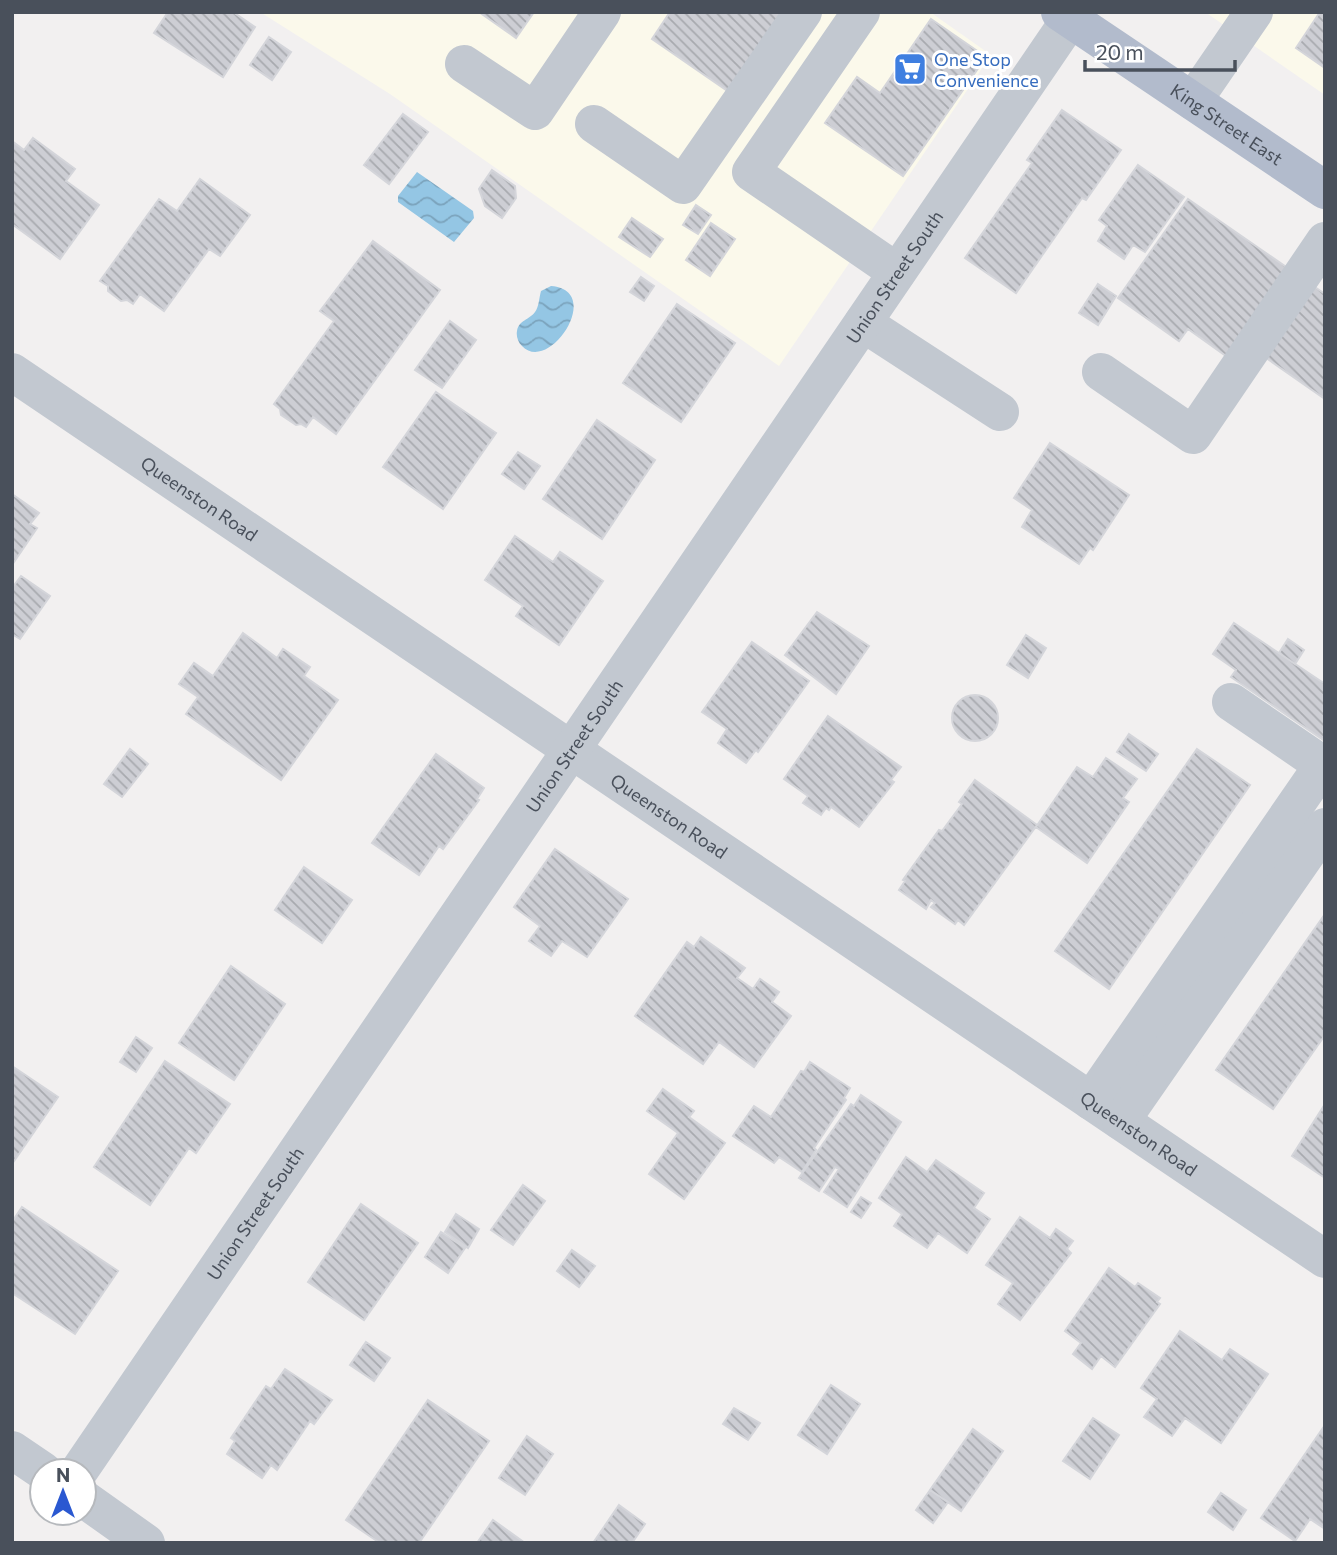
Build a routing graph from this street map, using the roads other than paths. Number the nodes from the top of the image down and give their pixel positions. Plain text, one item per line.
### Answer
1 (603, 12) edge
2 (803, 12) edge
3 (861, 12) edge
4 (1254, 12) edge
5 (1069, 15) edge
6 (464, 64) dead end
7 (1193, 101) junction
8 (594, 124) dead end
9 (1325, 190) edge
10 (1325, 241) edge
11 (897, 272) junction
12 (863, 323) junction
13 (12, 372) edge
14 (1101, 372) dead end
15 (1000, 412) dead end
16 (1231, 702) dead end
17 (571, 750) junction
18 (1325, 827) edge
19 (1091, 1101) junction
20 (1122, 1122) junction
21 (1325, 1259) edge
22 (12, 1450) edge
23 (89, 1457) edge
24 (28, 1461) edge
25 (98, 1509) edge
26 (146, 1543) edge

1 - 6 street
2 - 8 street
3 - 11 street
4 - 7 street
5 - 7 main road, King Street East
5 - 11 street, Union Street South
7 - 9 main road, King Street East
10 - 14 street
11 - 12 street, Union Street South
12 - 15 street
12 - 17 street, Union Street South
13 - 17 street, Queenston Road
16 - 19 street
17 - 19 street, Queenston Road
17 - 23 street, Union Street South
18 - 20 street
19 - 20 street, Queenston Road
20 - 21 street, Queenston Road
22 - 24 street
25 - 26 street

